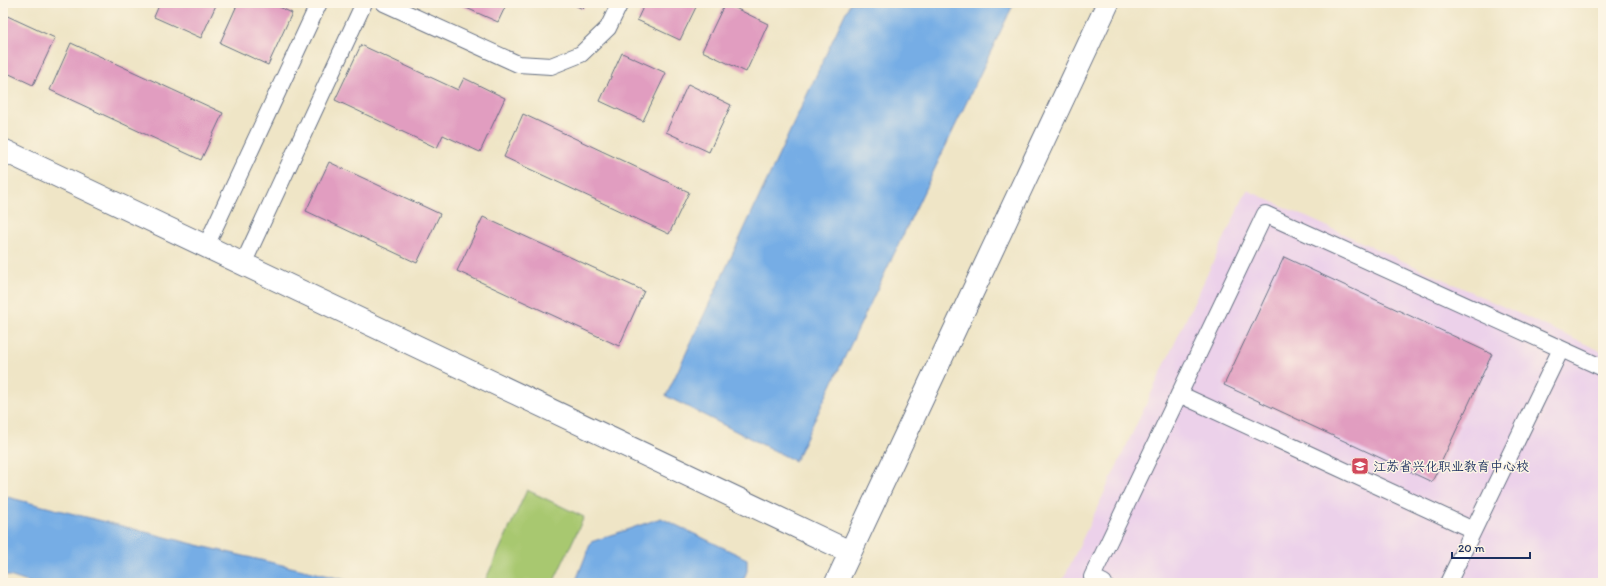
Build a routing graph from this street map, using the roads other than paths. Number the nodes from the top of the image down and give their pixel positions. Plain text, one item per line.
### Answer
1 (319, 3) edge
2 (364, 3) edge
3 (384, 3) edge
4 (620, 3) edge
5 (1108, 3) edge
6 (3, 150) edge
7 (206, 246) junction
8 (243, 264) junction
9 (1561, 349) junction
10 (1603, 368) edge
11 (1179, 394) junction
12 (1474, 530) junction
13 (850, 552) junction
14 (836, 583) edge
15 (1104, 583) edge
16 (1448, 583) edge

1 - 7 lane
2 - 8 lane
3 - 4 lane
5 - 13 street
6 - 7 street
7 - 8 street
8 - 13 street
9 - 10 lane
9 - 11 lane
9 - 12 lane
11 - 12 lane
11 - 15 lane
12 - 16 lane
13 - 14 street

